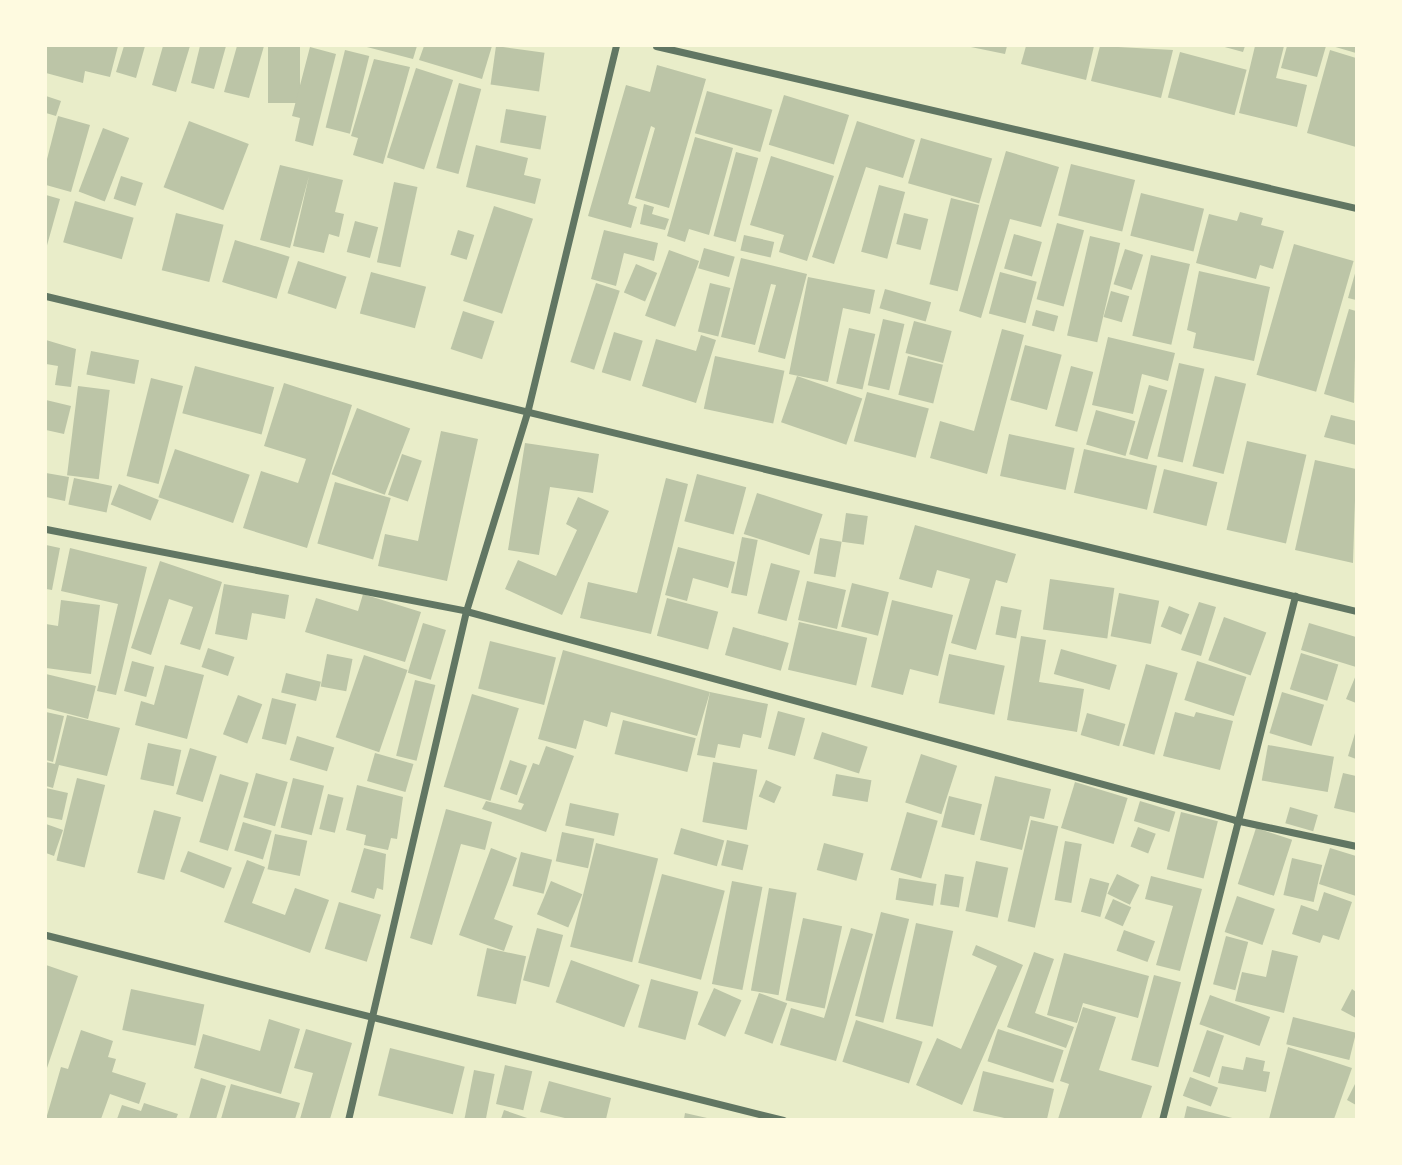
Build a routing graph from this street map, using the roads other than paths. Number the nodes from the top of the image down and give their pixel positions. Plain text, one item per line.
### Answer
1 (616, 46) edge
2 (656, 46) edge
3 (1356, 208) edge
4 (46, 296) edge
5 (528, 409) junction
6 (46, 529) edge
7 (1295, 596) junction
8 (466, 611) junction
9 (1356, 611) edge
10 (1235, 820) junction
11 (1356, 846) edge
12 (46, 935) edge
13 (376, 1014) junction
14 (348, 1119) edge
15 (783, 1119) edge
16 (1162, 1119) edge

1 - 5 street
2 - 3 street
4 - 5 street
5 - 7 street
5 - 8 street
6 - 8 street
7 - 9 street
7 - 10 street
8 - 10 street
8 - 13 street
10 - 11 street
10 - 16 street
12 - 13 street
13 - 14 street
13 - 15 street

